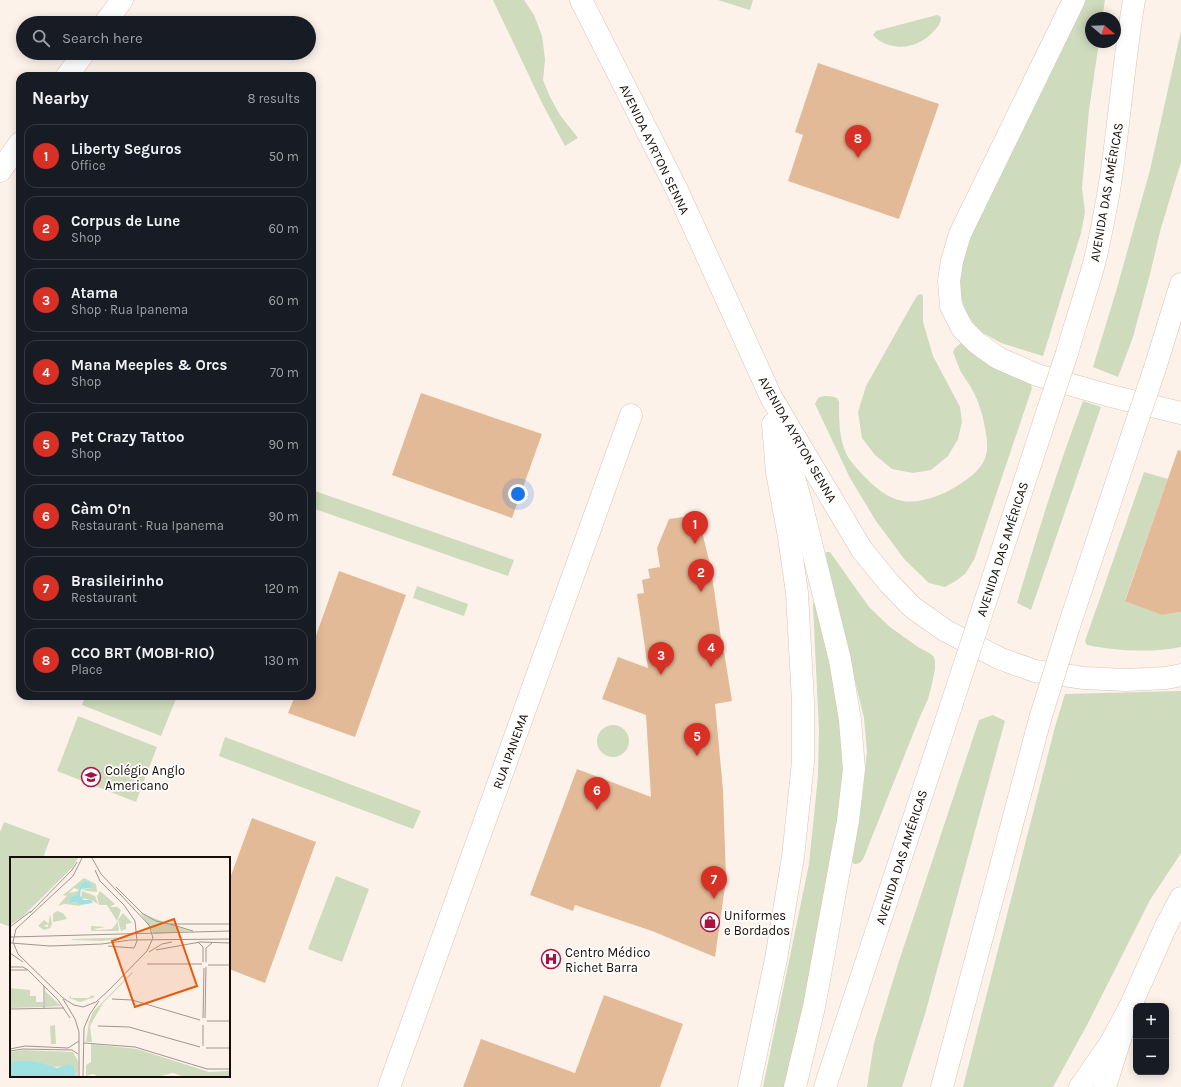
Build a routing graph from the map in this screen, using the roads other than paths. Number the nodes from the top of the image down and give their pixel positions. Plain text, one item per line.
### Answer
1 (122, 0) edge
2 (581, 0) edge
3 (1074, 0) edge
4 (1134, 0) edge
5 (110, 16) edge
6 (79, 60) edge
7 (70, 72) edge
8 (16, 149) edge
9 (0, 171) edge
10 (1181, 284) edge
11 (771, 397) junction
12 (1181, 413) edge
13 (631, 414) dead end
14 (1181, 675) edge
15 (1181, 898) edge
16 (1130, 1007) junction
17 (389, 1087) edge
18 (749, 1087) edge
19 (795, 1087) edge
20 (825, 1087) edge
21 (942, 1087) edge
22 (1080, 1087) edge
23 (1105, 1087) edge

1 - 5 main road
2 - 11 main road, AVENIDA AYRTON SENNA
3 - 12 main road
4 - 20 main road, AVENIDA DAS AMÉRICAS, bridge
6 - 7 main road
8 - 9 main road
10 - 21 main road, bridge
11 - 14 main road, AVENIDA AYRTON SENNA
11 - 18 main road
11 - 19 main road
13 - 17 main road, RUA IPANEMA
15 - 16 main road
16 - 22 main road
16 - 23 main road

